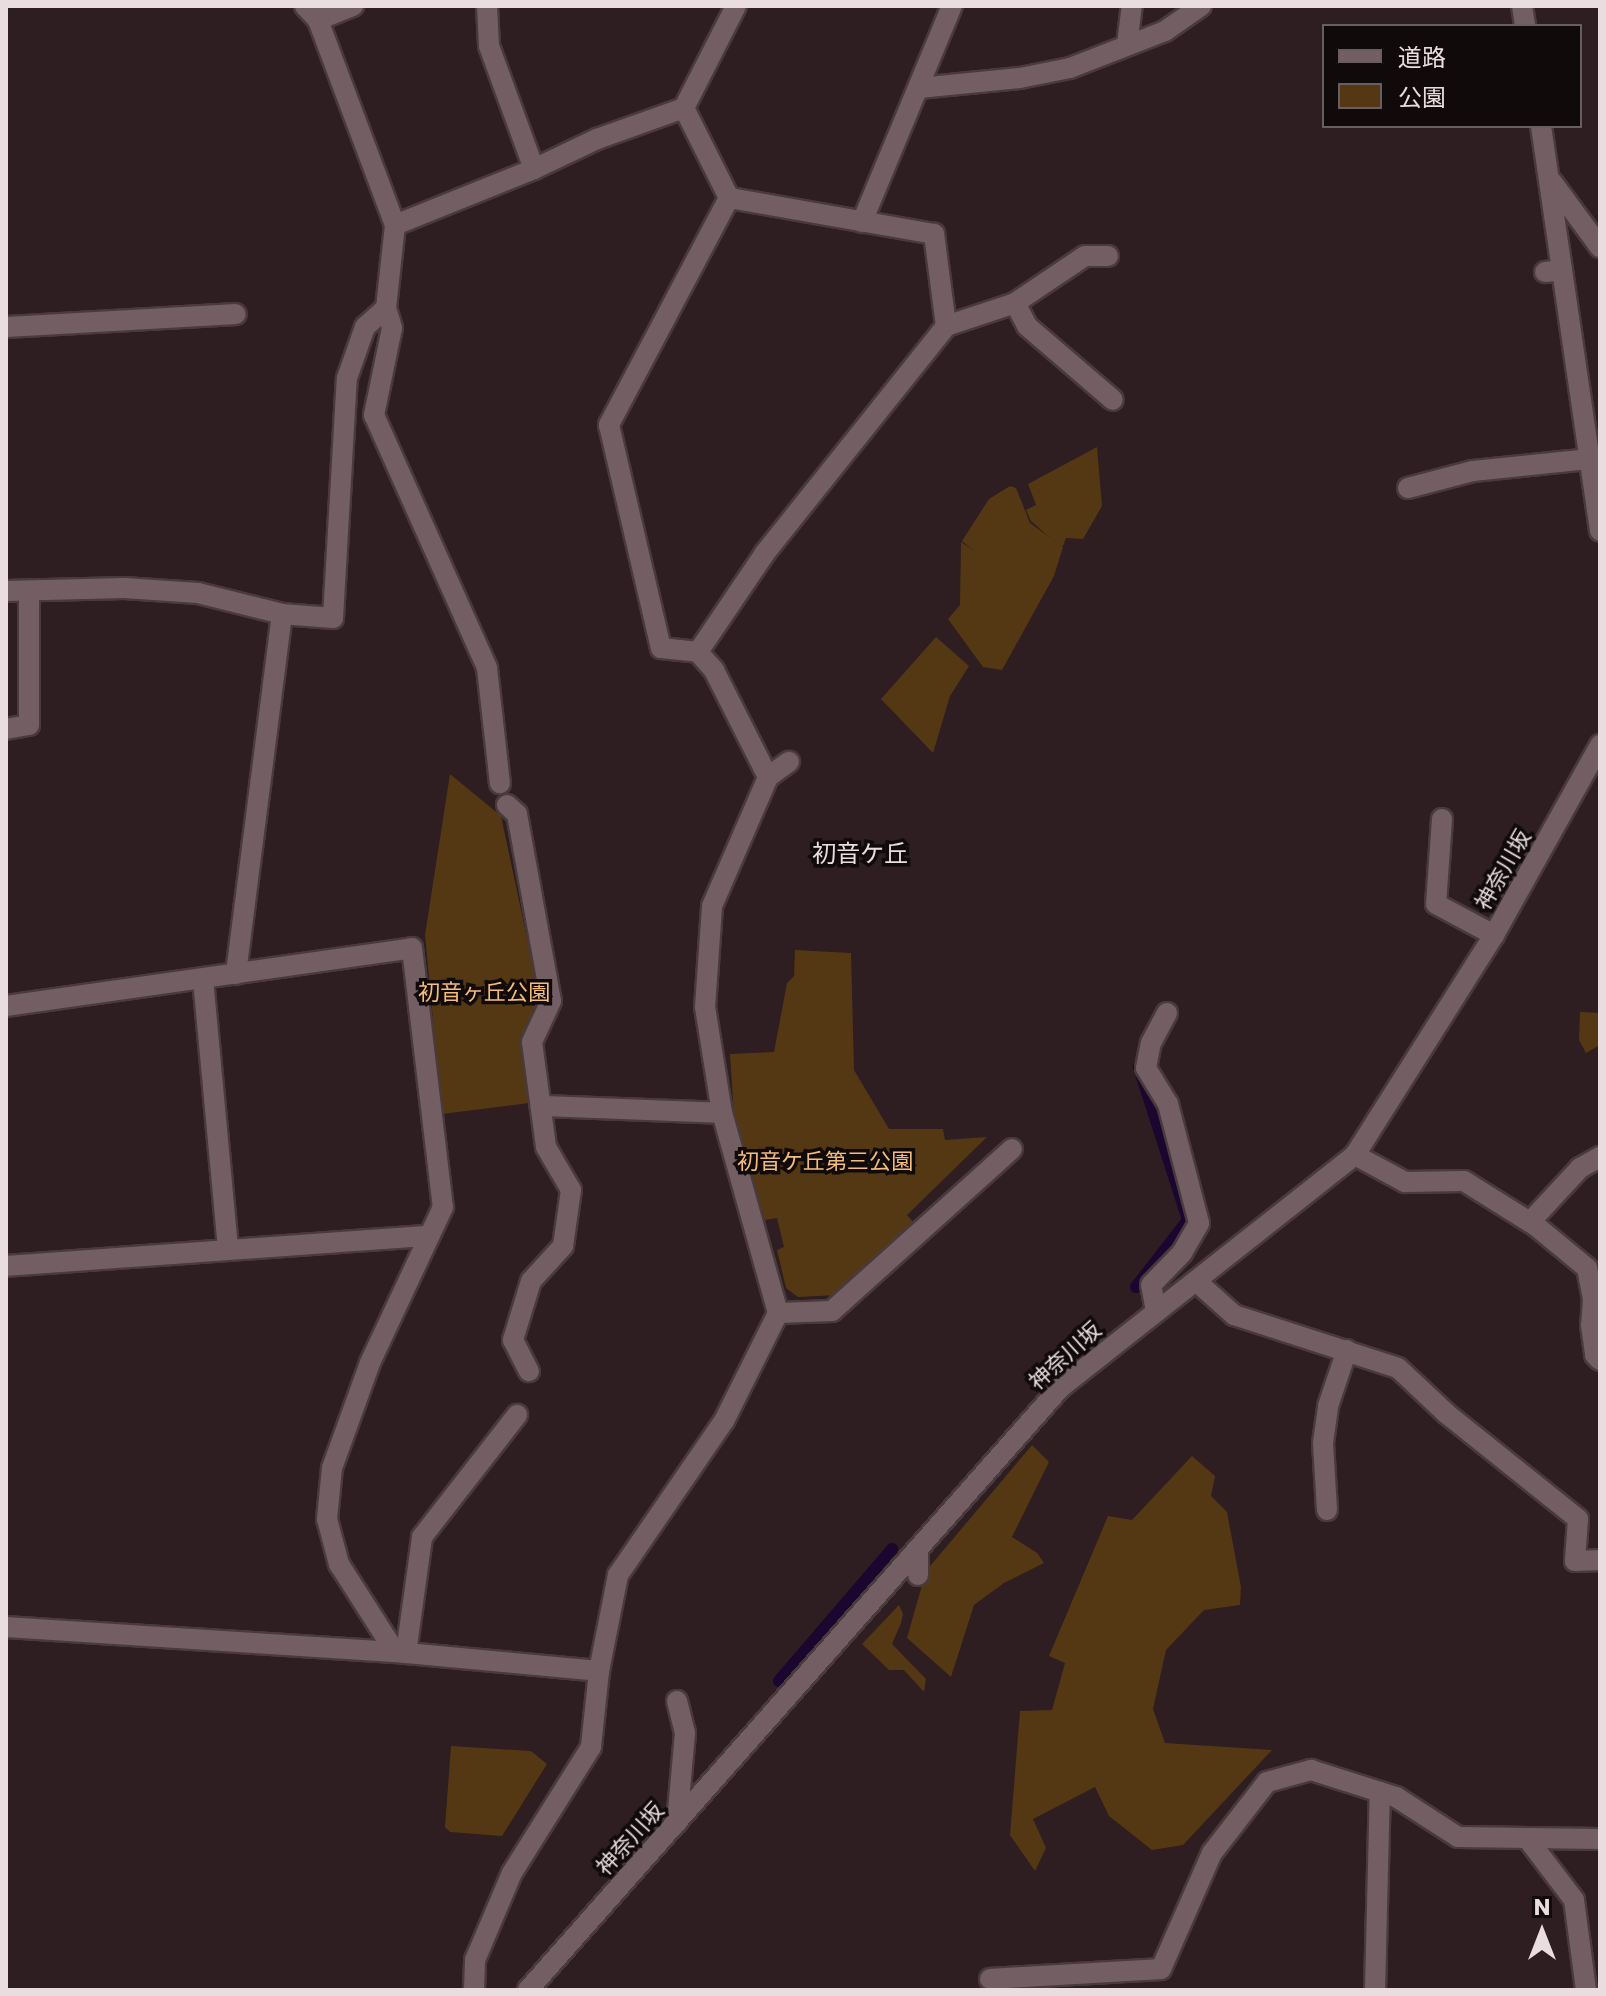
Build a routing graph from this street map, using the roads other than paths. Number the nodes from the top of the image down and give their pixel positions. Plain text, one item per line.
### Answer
1 (353, 6) edge
2 (487, 6) edge
3 (736, 6) edge
4 (952, 6) edge
5 (1132, 6) edge
6 (1201, 6) edge
7 (312, 13) edge
8 (1127, 45) junction
9 (919, 88) junction
10 (684, 108) junction
11 (1541, 128) edge
12 (534, 169) junction
13 (1549, 179) junction
14 (729, 198) junction
15 (862, 222) junction
16 (395, 225) junction
17 (1600, 247) edge
18 (1108, 256) dead end
19 (1015, 303) junction
20 (386, 308) junction
21 (236, 314) dead end
22 (946, 326) junction
23 (6, 327) edge
24 (1113, 400) dead end
25 (1590, 459) junction
26 (1408, 488) dead end
27 (1600, 531) edge
28 (6, 591) edge
29 (29, 591) junction
30 (282, 614) junction
31 (698, 652) junction
32 (6, 729) edge
33 (1600, 745) edge
34 (789, 762) dead end
35 (768, 777) junction
36 (500, 783) dead end
37 (507, 805) dead end
38 (1442, 819) dead end
39 (1494, 935) junction
40 (236, 974) junction
41 (203, 979) junction
42 (6, 1006) edge
43 (1167, 1013) dead end
44 (541, 1106) junction
45 (722, 1113) junction
46 (1012, 1149) dead end
47 (1355, 1155) junction
48 (1600, 1157) edge
49 (1530, 1222) junction
50 (429, 1236) junction
51 (228, 1250) junction
52 (6, 1266) edge
53 (1196, 1281) junction
54 (1156, 1312) junction
55 (778, 1313) junction
56 (1347, 1350) junction
57 (1600, 1360) edge
58 (529, 1371) dead end
59 (517, 1415) dead end
60 (1327, 1510) dead end
61 (918, 1552) junction
62 (1600, 1560) edge
63 (918, 1575) dead end
64 (6, 1627) edge
65 (400, 1652) junction
66 (599, 1671) junction
67 (677, 1701) dead end
68 (1380, 1792) junction
69 (677, 1823) junction
70 (1527, 1838) junction
71 (1600, 1839) edge
72 (990, 1979) dead end
73 (474, 1990) edge
74 (528, 1990) edge
75 (1375, 1990) edge
76 (1586, 1990) edge

1 - 7 street
2 - 12 street
3 - 10 street
4 - 9 street
5 - 8 street
6 - 8 street
7 - 16 street
8 - 9 street
9 - 15 street
10 - 12 street
10 - 14 street
11 - 13 street
12 - 16 street
13 - 17 street
13 - 25 street
14 - 15 street
14 - 31 street
15 - 22 street
16 - 20 street
18 - 19 street
19 - 22 street
19 - 24 street
20 - 30 street
20 - 36 street
21 - 23 street
22 - 31 street
25 - 26 street
25 - 27 street
28 - 29 street
29 - 30 street
29 - 32 street
30 - 40 street
31 - 35 street
33 - 39 street, 神奈川坂
34 - 35 street
35 - 45 street
37 - 44 street
38 - 39 street
39 - 47 street, 神奈川坂
40 - 41 street
40 - 50 street
41 - 42 street
41 - 51 street
43 - 54 street
44 - 45 street
44 - 58 street
45 - 55 street
46 - 55 street
47 - 49 street
47 - 53 street, 神奈川坂
48 - 49 street
49 - 57 street
50 - 51 street
50 - 65 street
51 - 52 street
53 - 54 street, 神奈川坂
53 - 56 street
54 - 61 street, 神奈川坂
55 - 66 street
56 - 60 street
56 - 62 street
59 - 65 street
61 - 63 street
61 - 69 street, 神奈川坂
64 - 65 street
65 - 66 street
66 - 73 street
67 - 69 street
68 - 70 street
68 - 72 street
68 - 75 street
69 - 74 street, 神奈川坂
70 - 71 street
70 - 76 street

